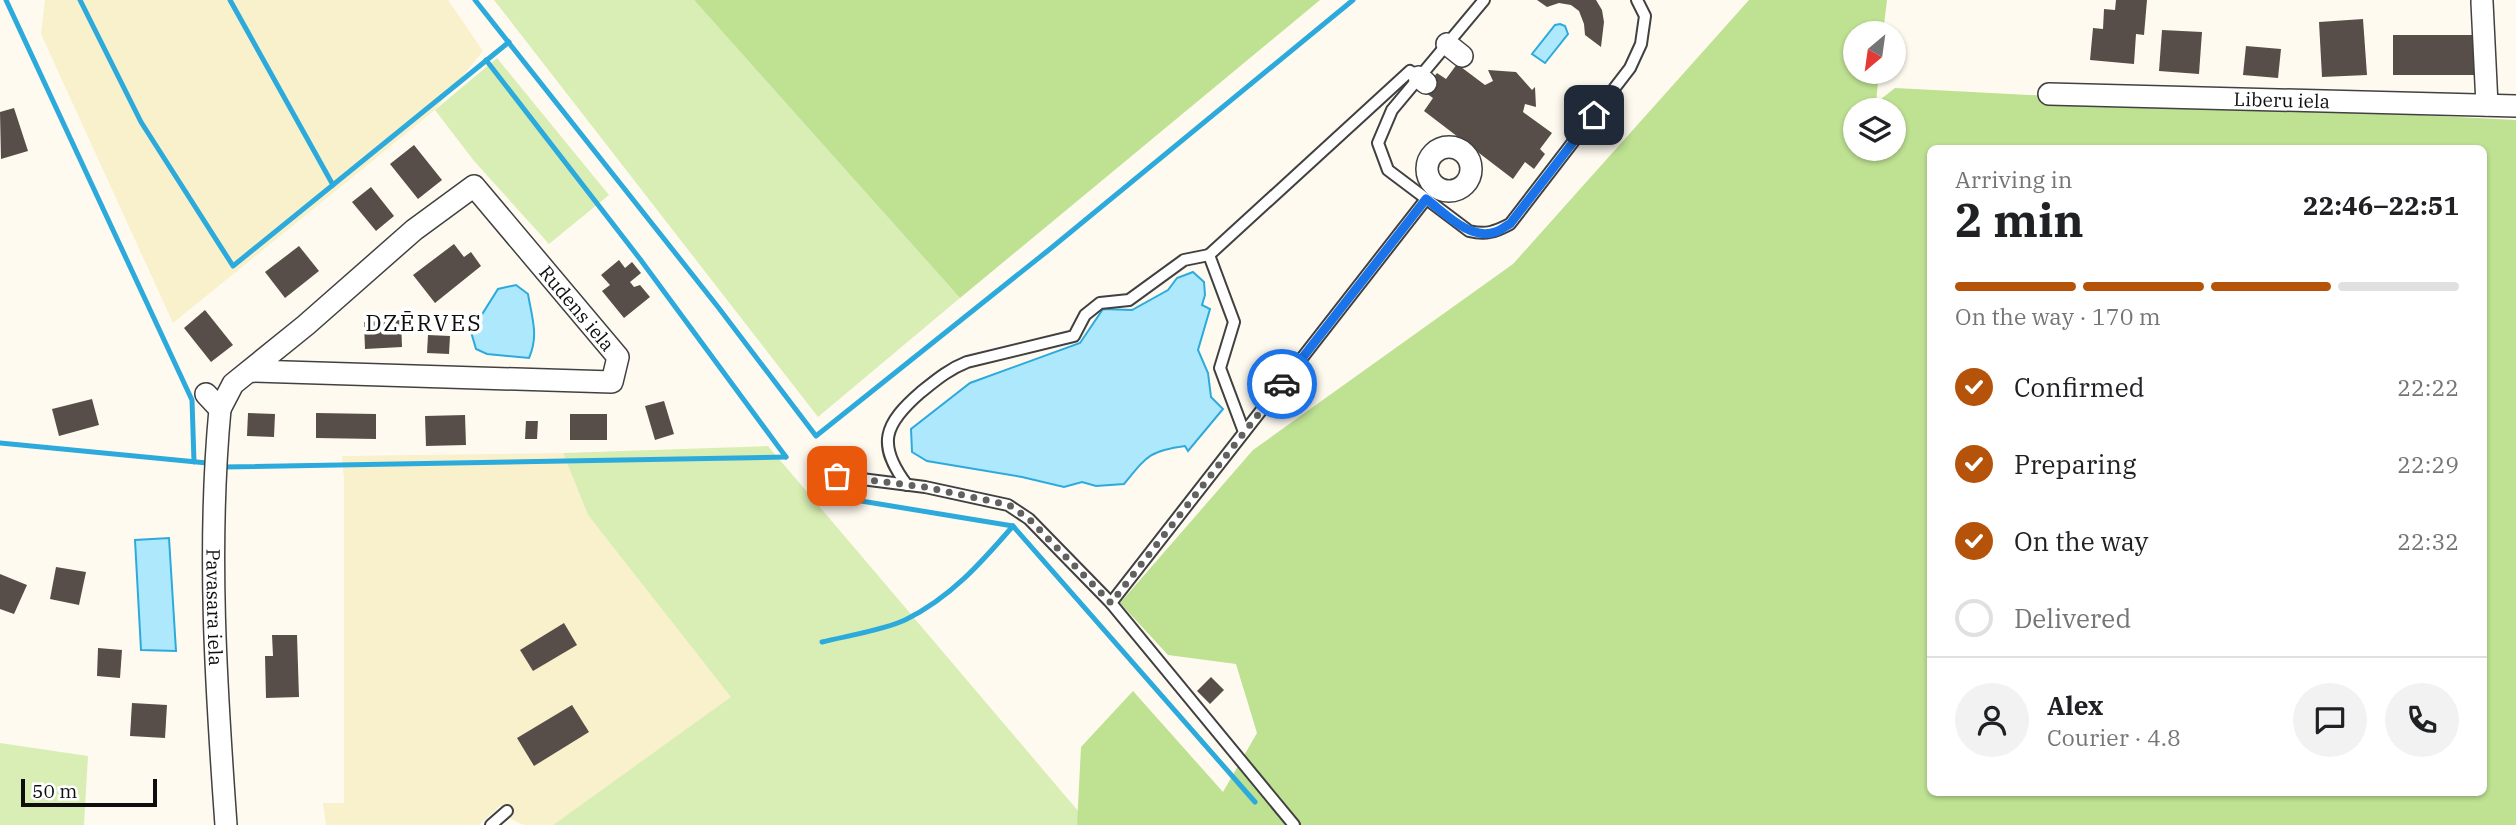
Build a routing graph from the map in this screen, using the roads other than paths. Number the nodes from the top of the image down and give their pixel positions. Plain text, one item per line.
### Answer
1 (1484, 0) edge
2 (1637, 0) edge
3 (2482, 2) dead end
4 (1422, 80) junction
5 (2049, 94) dead end
6 (2487, 105) junction
7 (2516, 106) edge
8 (1430, 193) junction
9 (1209, 255) junction
10 (251, 371) junction
11 (213, 402) joint
12 (1244, 432) junction
13 (814, 473) dead end
14 (907, 485) junction
15 (1111, 603) junction
16 (507, 811) dead end
17 (226, 825) edge
18 (491, 825) edge
19 (1294, 825) edge

1 - 4 lane
2 - 8 lane
3 - 6 street
4 - 8 lane
4 - 9 lane
5 - 6 street, Liberu iela
6 - 7 street, Liberu iela
8 - 12 lane
9 - 12 lane
9 - 14 lane
10 - 10 street, Rudens iela
10 - 11 street, Rudens iela
11 - 17 street, Pavasara iela
12 - 15 lane
13 - 14 lane
14 - 15 lane
15 - 19 lane
16 - 18 lane

